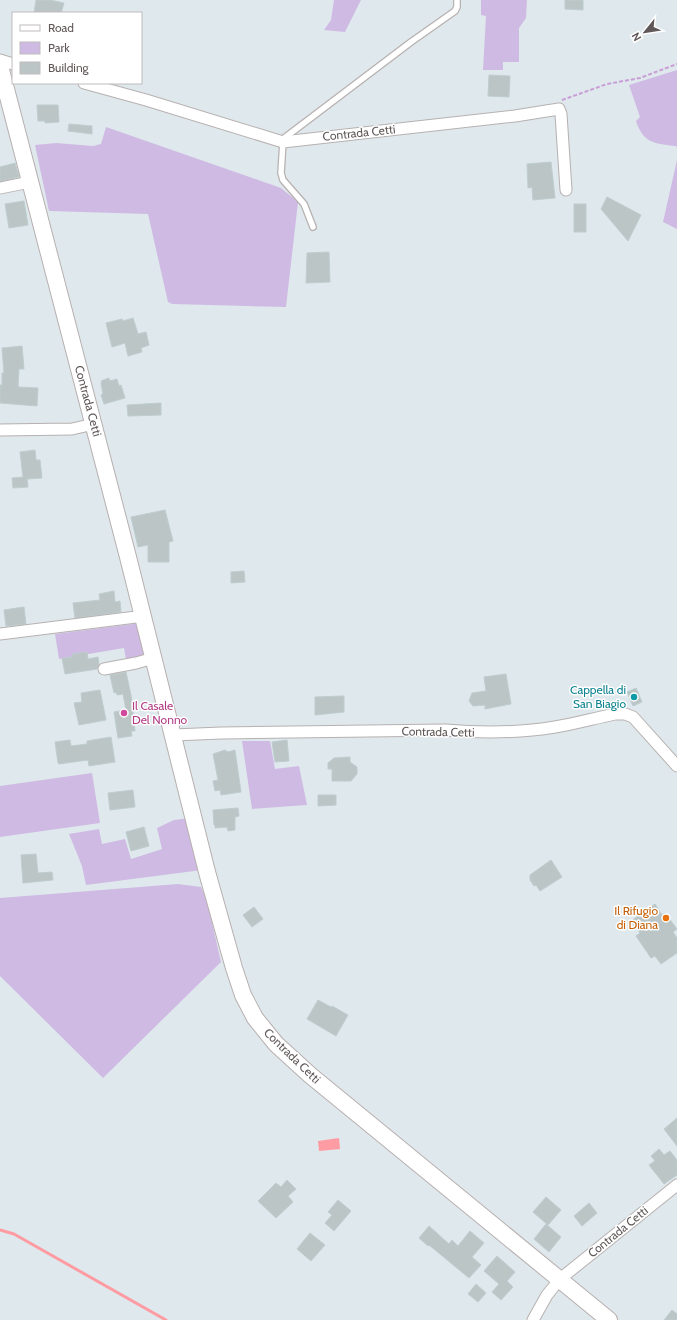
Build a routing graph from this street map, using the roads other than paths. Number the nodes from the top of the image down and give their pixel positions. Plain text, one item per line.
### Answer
1 (457, 0) edge
2 (0, 60) edge
3 (12, 64) edge
4 (0, 66) edge
5 (88, 84) edge
6 (282, 142) junction
7 (30, 182) junction
8 (0, 188) edge
9 (566, 190) dead end
10 (313, 227) dead end
11 (94, 424) junction
12 (0, 430) edge
13 (144, 616) junction
14 (0, 634) edge
15 (154, 658) junction
16 (104, 669) dead end
17 (174, 736) junction
18 (677, 766) edge
19 (677, 1185) edge
20 (560, 1279) junction
21 (533, 1320) edge
22 (609, 1320) edge

1 - 6 lane
2 - 3 street
4 - 7 main road, Contrada Cetti
5 - 6 street, Contrada Cetti
6 - 9 street, Contrada Cetti
6 - 10 lane
7 - 8 street
7 - 11 main road, Contrada Cetti
11 - 12 street
11 - 13 main road, Contrada Cetti
13 - 14 street
13 - 15 main road, Contrada Cetti
15 - 16 street
15 - 17 main road, Contrada Cetti
17 - 18 street, Contrada Cetti
17 - 20 main road, Contrada Cetti
19 - 20 street, Contrada Cetti
20 - 21 street
20 - 22 main road, Contrada Cetti

